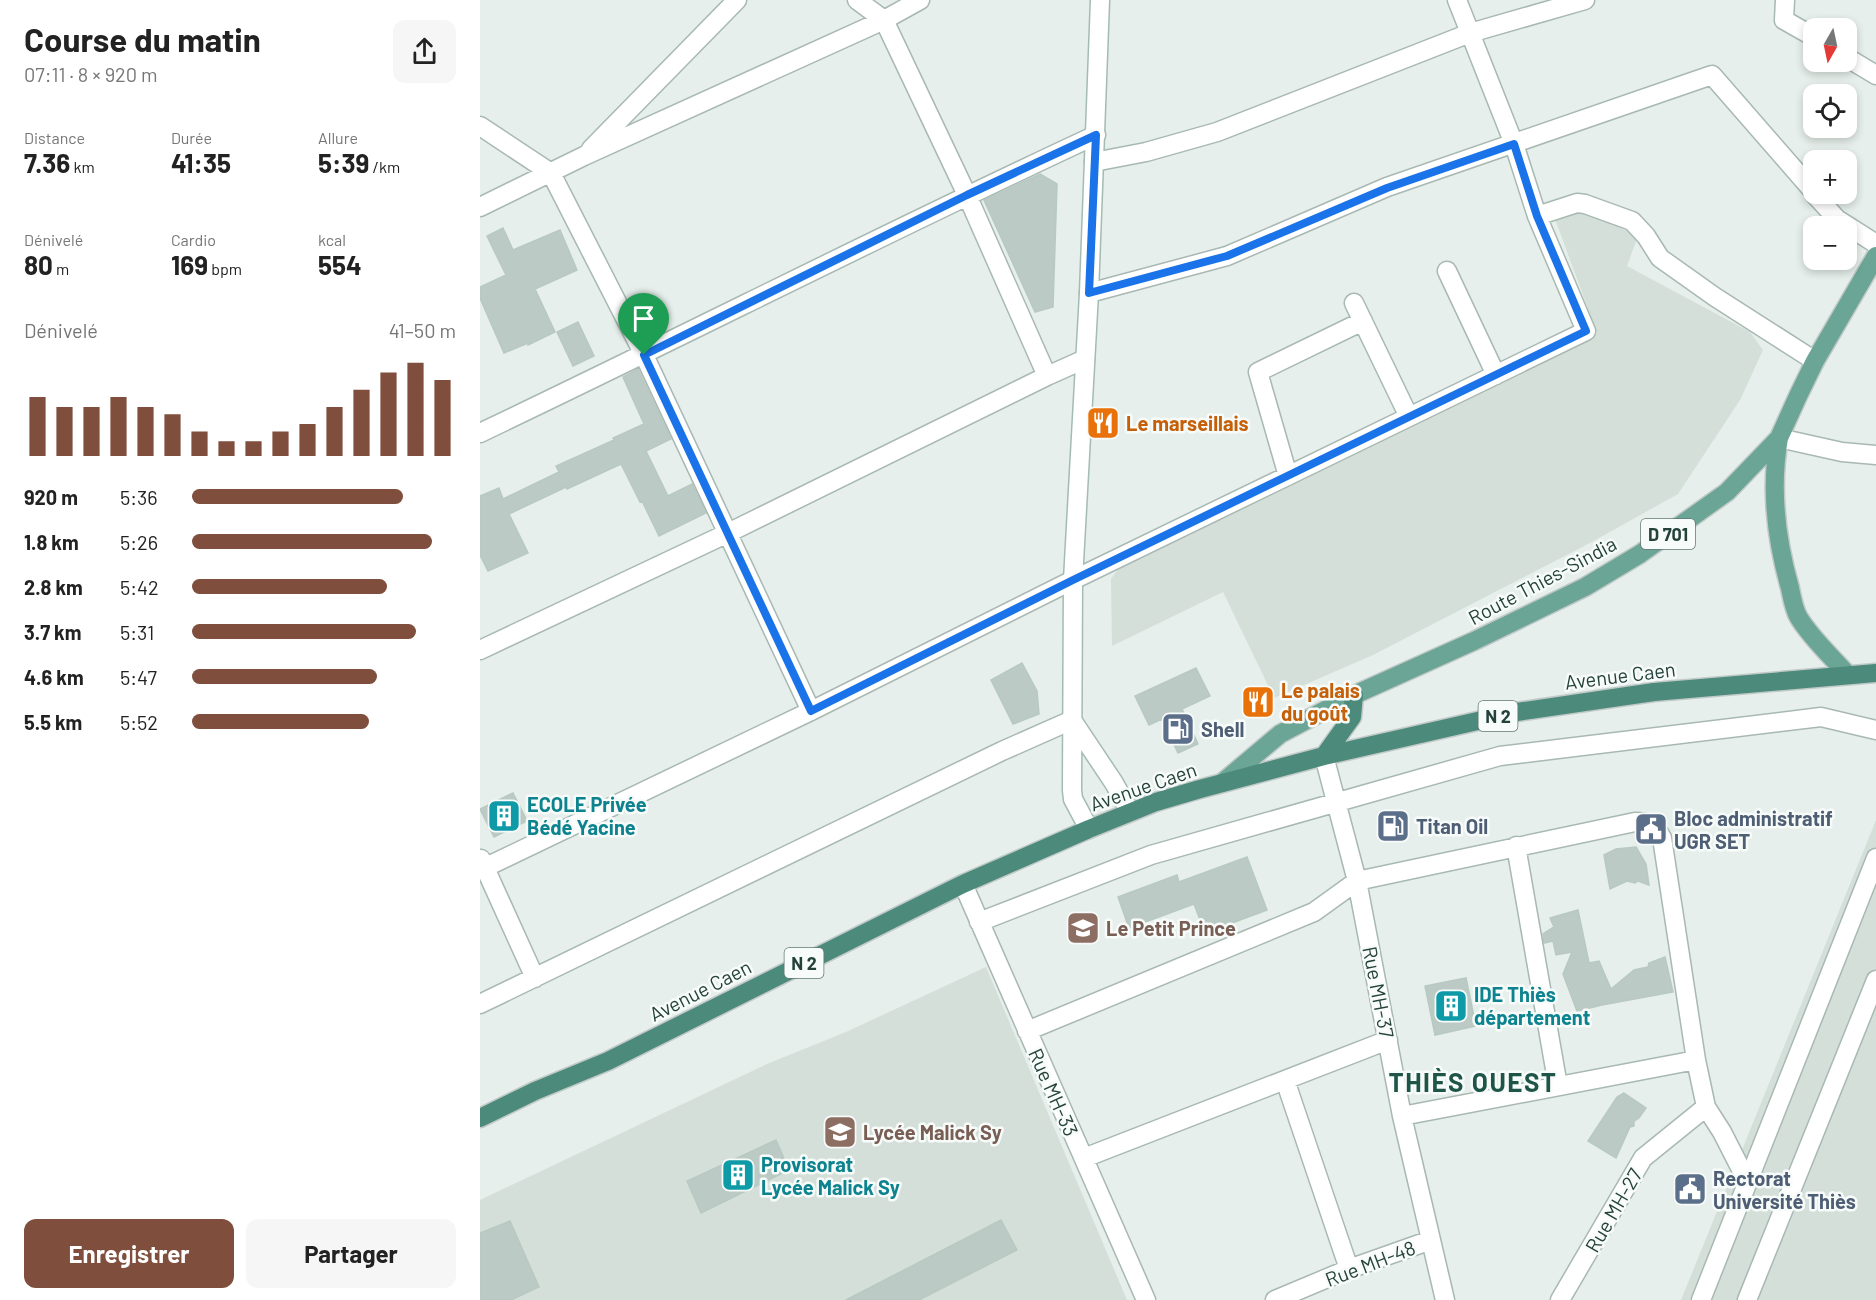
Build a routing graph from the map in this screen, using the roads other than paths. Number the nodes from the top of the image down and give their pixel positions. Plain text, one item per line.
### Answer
1 (737, 0) edge
2 (857, 0) edge
3 (920, 0) edge
4 (1100, 0) edge
5 (1457, 0) edge
6 (1585, 0) edge
7 (1785, 0) edge
8 (884, 20) junction
9 (1803, 31) edge
10 (1470, 33) junction
11 (1857, 64) edge
12 (1876, 75) edge
13 (480, 126) edge
14 (1096, 135) junction
15 (1514, 144) junction
16 (584, 156) junction
17 (1094, 162) junction
18 (551, 173) junction
19 (1803, 180) edge
20 (967, 195) junction
21 (1824, 204) edge
22 (480, 207) edge
23 (1537, 216) junction
24 (1876, 244) edge
25 (1876, 256) edge
26 (1447, 272) dead end
27 (1089, 293) junction
28 (1354, 303) dead end
29 (1363, 321) junction
30 (644, 355) junction
31 (1085, 359) junction
32 (1815, 361) junction
33 (1496, 375) junction
34 (1047, 376) junction
35 (1408, 417) junction
36 (480, 433) edge
37 (1779, 438) junction
38 (1876, 455) edge
39 (1288, 476) junction
40 (728, 533) junction
41 (1073, 580) junction
42 (480, 650) edge
43 (1876, 673) edge
44 (1847, 674) junction
45 (1354, 695) junction
46 (811, 711) junction
47 (1072, 720) junction
48 (1876, 730) edge
49 (1324, 756) junction
50 (1222, 783) junction
51 (1336, 802) junction
52 (1130, 812) junction
53 (1089, 829) junction
54 (1516, 846) junction
55 (1876, 858) edge
56 (482, 865) edge
57 (1358, 881) junction
58 (963, 884) junction
59 (980, 922) junction
60 (535, 978) junction
61 (1876, 981) edge
62 (480, 1004) edge
63 (1026, 1031) junction
64 (1388, 1040) junction
65 (1696, 1060) junction
66 (1285, 1080) junction
67 (1558, 1086) junction
68 (1706, 1107) junction
69 (1402, 1116) junction
70 (480, 1118) edge
71 (1084, 1158) junction
72 (1747, 1180) junction
73 (1431, 1240) junction
74 (1349, 1269) junction
75 (1146, 1300) edge
76 (1275, 1300) edge
77 (1445, 1300) edge
78 (1560, 1300) edge
79 (1701, 1300) edge
80 (1747, 1300) edge

1 - 16 street
2 - 8 street
3 - 8 street
4 - 14 street
5 - 10 street
6 - 10 street
7 - 9 street
8 - 16 street
8 - 20 street
10 - 15 street
10 - 17 street
11 - 12 street
13 - 18 street
14 - 17 street
14 - 20 street
15 - 19 street
15 - 23 street
15 - 27 street
16 - 18 street
17 - 27 street
18 - 22 street
18 - 30 street
20 - 30 street
20 - 34 street
21 - 24 street
23 - 32 street
23 - 33 street
25 - 32 main road, Route Thies-Sindia / D 701
26 - 33 street
27 - 31 street
28 - 29 street
29 - 35 street
29 - 39 street
30 - 36 street
30 - 40 street
31 - 34 street
31 - 41 street
32 - 37 main road, Route Thies-Sindia / D 701
33 - 35 street
34 - 40 street
35 - 39 street
37 - 38 street
37 - 44 main road
37 - 45 main road, Route Thies-Sindia / D 701
39 - 41 street
40 - 42 street
40 - 46 street
41 - 46 street
41 - 47 street
43 - 44 highway, Avenue Caen / N 2
44 - 49 highway, Avenue Caen / N 2
45 - 49 highway
45 - 50 main road, Route Thies-Sindia / D 701
46 - 56 street
47 - 52 street
47 - 53 street
47 - 60 street
48 - 51 street
49 - 50 highway, Avenue Caen / N 2
49 - 51 street, Rue MH-37
50 - 52 highway, Avenue Caen / N 2
51 - 57 street, Rue MH-37
51 - 59 street
52 - 53 highway, Avenue Caen / N 2
53 - 58 highway, Avenue Caen / N 2
54 - 57 street
54 - 65 street
54 - 67 street
55 - 72 street
56 - 60 street
57 - 63 street
57 - 64 street, Rue MH-37
58 - 59 street, Rue MH-33
58 - 70 highway, Avenue Caen / N 2
59 - 63 street, Rue MH-33
60 - 62 street
61 - 80 street
63 - 71 street, Rue MH-33
64 - 66 street
64 - 69 street, Rue MH-37
65 - 67 street
65 - 68 street
66 - 71 street
66 - 74 street
67 - 69 street
68 - 72 street
68 - 78 street, Rue MH-27
69 - 73 street, Rue MH-37
71 - 75 street, Rue MH-33
72 - 79 street
73 - 74 street, Rue MH-48
73 - 77 street, Rue MH-37
74 - 76 street, Rue MH-48

